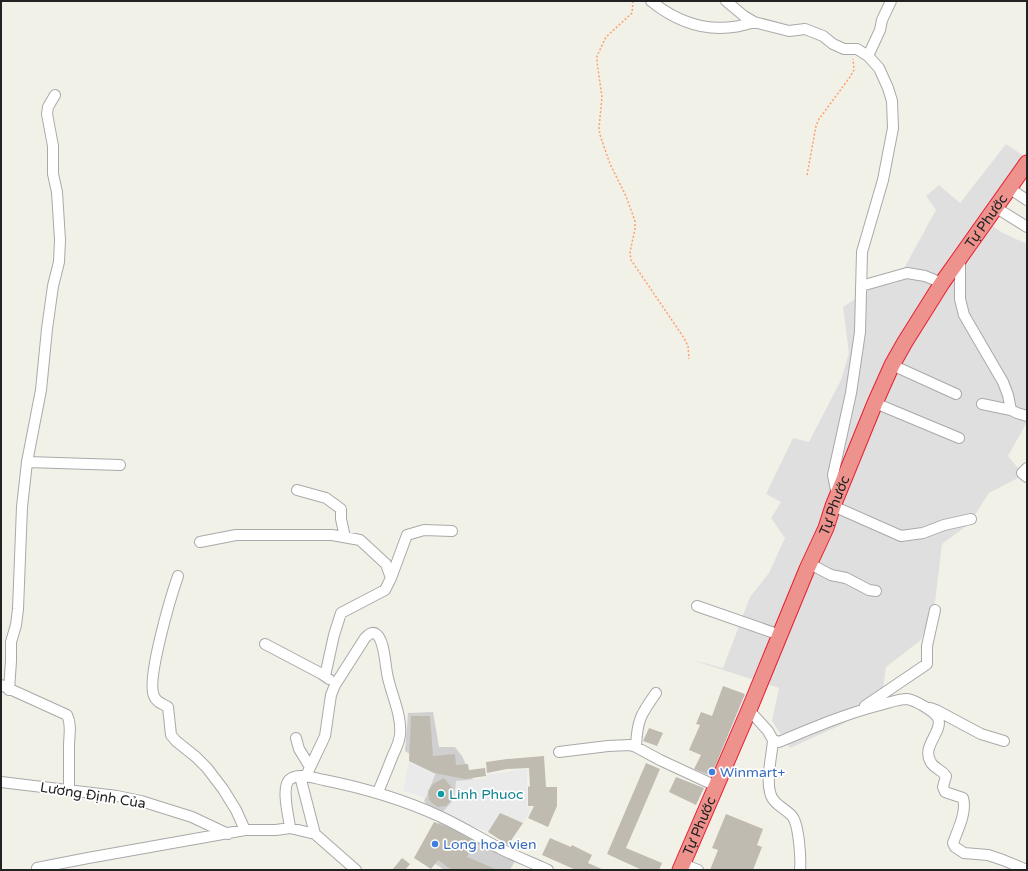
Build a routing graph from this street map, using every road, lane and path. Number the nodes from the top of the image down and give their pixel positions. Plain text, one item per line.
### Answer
1 (633, 1) edge
2 (651, 1) edge
3 (726, 1) edge
4 (891, 1) edge
5 (754, 22) junction
6 (857, 49) junction
7 (868, 56) junction
8 (55, 95) dead end
9 (1024, 171) edge
10 (807, 175) dead end
11 (1009, 188) junction
12 (1027, 200) edge
13 (995, 207) junction
14 (1027, 226) edge
15 (960, 257) junction
16 (942, 283) junction
17 (861, 286) junction
18 (689, 359) dead end
19 (892, 365) junction
20 (956, 394) dead end
21 (875, 403) junction
22 (982, 404) dead end
23 (1011, 410) junction
24 (1027, 416) edge
25 (959, 438) dead end
26 (28, 462) junction
27 (120, 465) dead end
28 (1027, 468) edge
29 (1027, 477) edge
30 (297, 490) dead end
31 (835, 502) junction
32 (971, 518) dead end
33 (452, 531) dead end
34 (345, 537) junction
35 (200, 542) dead end
36 (810, 564) junction
37 (178, 576) dead end
38 (390, 578) junction
39 (876, 591) dead end
40 (697, 606) dead end
41 (935, 610) dead end
42 (780, 635) junction
43 (265, 644) dead end
44 (325, 676) junction
45 (335, 685) junction
46 (5, 687) edge
47 (656, 693) dead end
48 (922, 706) junction
49 (749, 710) junction
50 (859, 711) junction
51 (296, 738) dead end
52 (773, 740) junction
53 (1004, 741) dead end
54 (636, 747) junction
55 (559, 752) dead end
56 (310, 767) junction
57 (303, 776) junction
58 (1, 782) edge
59 (716, 786) junction
60 (69, 791) junction
61 (378, 792) junction
62 (290, 828) junction
63 (245, 830) junction
64 (228, 834) junction
65 (315, 834) junction
66 (682, 867) edge
67 (37, 868) dead end
68 (356, 870) edge
69 (548, 870) edge
70 (698, 870) edge
71 (800, 870) edge
72 (1027, 870) edge

1 - 18 path
2 - 5 street
3 - 5 street
4 - 7 street
5 - 6 street
6 - 7 street
6 - 10 path
7 - 17 street
8 - 26 street
9 - 11 highway, Tự Phước
11 - 12 street
11 - 13 highway, Tự Phước
13 - 14 street
13 - 15 highway, Tự Phước
15 - 16 highway, Tự Phước
15 - 23 street
16 - 17 street
16 - 19 highway, Tự Phước
17 - 31 street
19 - 20 street
19 - 21 highway, Tự Phước
21 - 25 street
21 - 31 highway, Tự Phước
22 - 23 street
23 - 24 street
26 - 27 street
26 - 46 street
28 - 29 street
30 - 34 street
31 - 32 street
31 - 36 highway, Tự Phước
33 - 38 street
34 - 35 street
34 - 38 street
36 - 39 street
36 - 42 highway, Tự Phước
37 - 63 street
38 - 44 street
40 - 42 street
41 - 50 street
42 - 49 highway, Tự Phước
43 - 44 street
44 - 45 street
45 - 56 street
45 - 61 street
46 - 60 street
47 - 54 street
48 - 50 street
48 - 53 street
48 - 72 street
49 - 52 street
49 - 59 highway, Tự Phước
50 - 52 street
51 - 56 street
52 - 71 street
54 - 55 street
54 - 59 street
56 - 57 street
57 - 61 street
57 - 62 street
57 - 65 street
58 - 60 street, Lương Định Của
59 - 66 highway, Tự Phước
60 - 64 street, Lương Định Của
61 - 69 street
62 - 63 street
62 - 65 street
63 - 64 street
64 - 67 street
65 - 68 street
66 - 70 street

